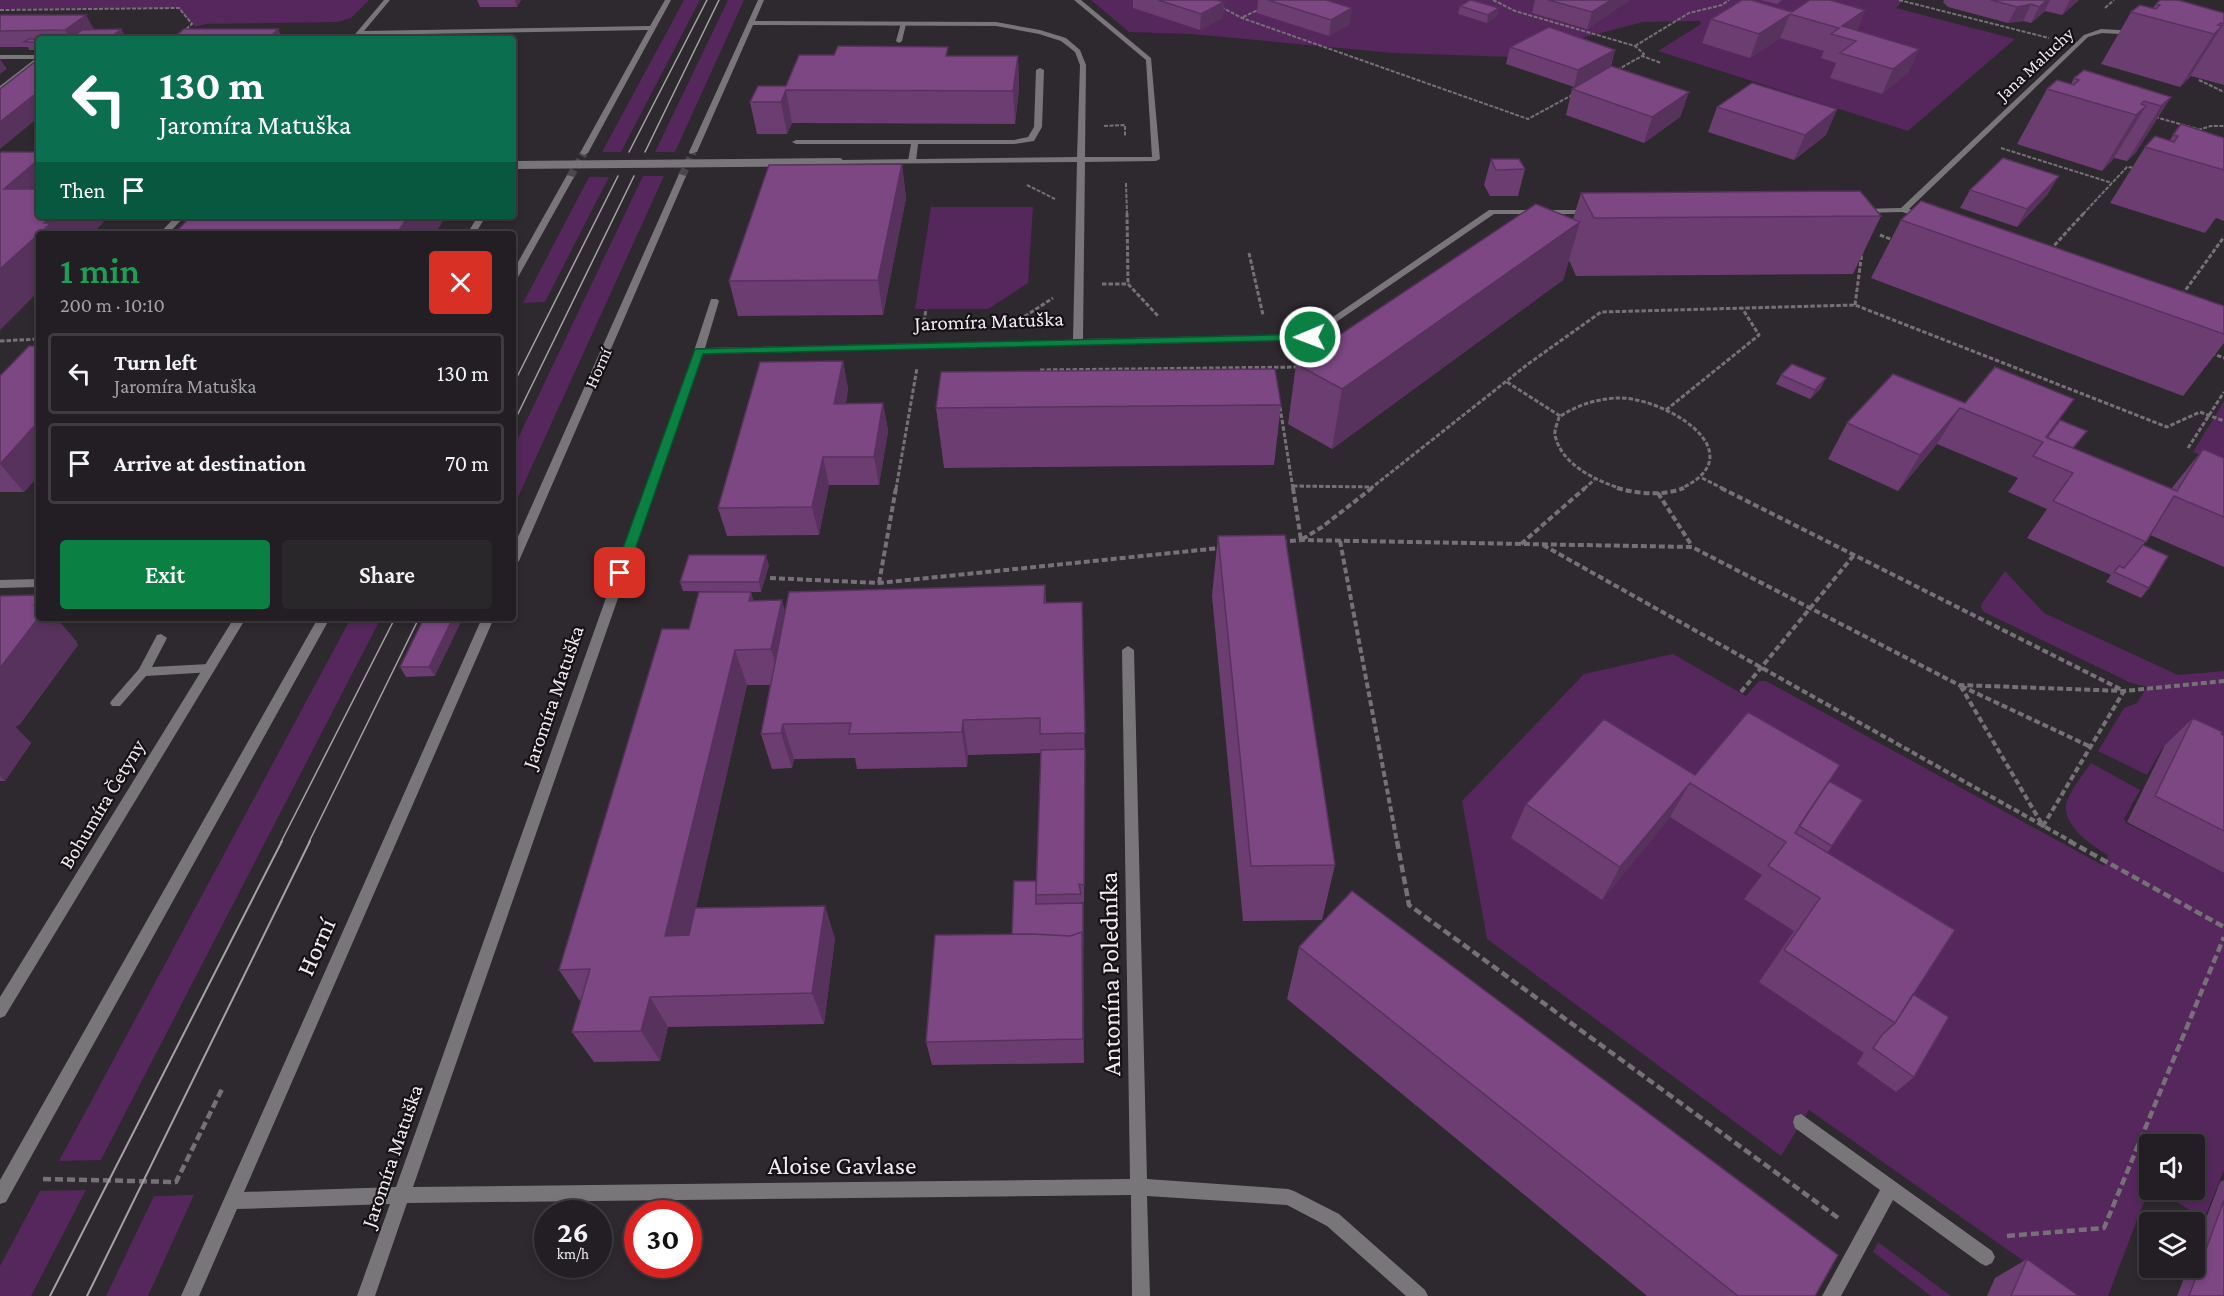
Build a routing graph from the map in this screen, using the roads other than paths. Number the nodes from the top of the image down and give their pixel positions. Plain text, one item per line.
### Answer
1 (387, 0) edge
2 (668, 0) edge
3 (761, 0) edge
4 (1077, 0) edge
5 (752, 23) junction
6 (903, 24) junction
7 (652, 28) junction
8 (361, 33) junction
9 (2143, 34) edge
10 (358, 36) edge
11 (899, 41) dead end
12 (0, 57) edge
13 (36, 58) edge
14 (36, 60) edge
15 (1040, 70) dead end
16 (0, 89) edge
17 (915, 141) junction
18 (796, 142) dead end
19 (693, 152) tunnel mouth
20 (584, 153) tunnel mouth
21 (1080, 159) junction
22 (912, 161) junction
23 (516, 165) edge
24 (682, 176) tunnel mouth
25 (570, 177) tunnel mouth
26 (1903, 210) junction
27 (1855, 211) edge
28 (1597, 212) edge
29 (178, 219) edge
30 (1935, 221) edge
31 (166, 231) edge
32 (516, 274) edge
33 (714, 301) dead end
34 (1078, 341) junction
35 (699, 351) junction
36 (516, 554) edge
37 (36, 583) edge
38 (0, 584) edge
39 (238, 621) edge
40 (322, 621) edge
41 (487, 621) edge
42 (161, 638) dead end
43 (1128, 650) dead end
44 (209, 669) junction
45 (143, 672) junction
46 (116, 703) dead end
47 (0, 1011) edge
48 (1801, 1122) dead end
49 (1137, 1187) junction
50 (1890, 1188) junction
51 (402, 1195) junction
52 (0, 1196) edge
53 (232, 1201) junction
54 (1986, 1257) dead end
55 (190, 1296) edge
56 (366, 1296) edge
57 (1141, 1296) edge
58 (1419, 1296) edge
59 (1831, 1296) edge

1 - 8 street
2 - 7 street
3 - 5 street
4 - 21 street
5 - 6 street
5 - 19 street
6 - 11 street
6 - 21 street
7 - 8 street
7 - 20 street
8 - 10 street
9 - 26 street, Jana Maluchy
12 - 13 street
14 - 16 street
15 - 17 street
17 - 18 street
17 - 22 street
21 - 22 street
21 - 34 street
22 - 23 street, bridge
24 - 36 street, Horní
25 - 32 street
26 - 27 street
26 - 30 street
28 - 34 street, Jaromíra Matuška
29 - 31 street
33 - 35 street
34 - 35 street, Jaromíra Matuška
35 - 51 street, Jaromíra Matuška
37 - 38 street
39 - 44 street, Bohumíra Četyny
40 - 52 street
41 - 53 street, Horní
42 - 45 street
43 - 49 street, Antonína Poledníka
44 - 45 street
44 - 47 street, Bohumíra Četyny
45 - 46 street
48 - 50 street
49 - 51 street, Aloise Gavlase
49 - 57 street, Antonína Poledníka
49 - 58 street, Aloise Gavlase
50 - 54 street
50 - 59 street
51 - 53 street, Aloise Gavlase
51 - 56 street, Jaromíra Matuška
53 - 55 street, Horní

